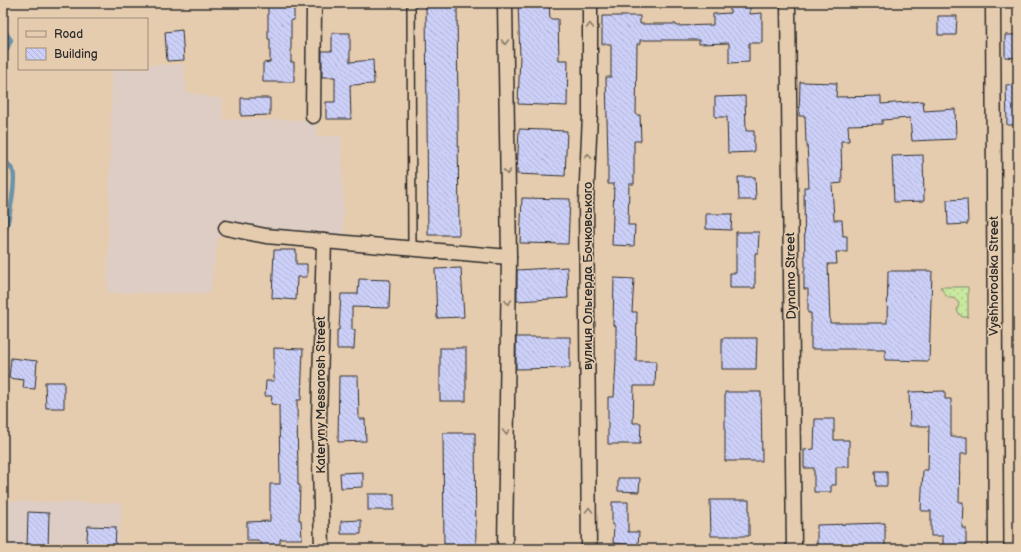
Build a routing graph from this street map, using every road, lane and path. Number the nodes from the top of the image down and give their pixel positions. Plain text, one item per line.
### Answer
1 (314, 3) edge
2 (411, 3) edge
3 (505, 3) edge
4 (590, 3) edge
5 (788, 3) edge
6 (993, 3) edge
7 (313, 116) dead end
8 (226, 228) dead end
9 (324, 241) junction
10 (412, 248) junction
11 (508, 257) junction
12 (322, 549) edge
13 (505, 549) edge
14 (589, 549) edge
15 (794, 549) edge
16 (996, 549) edge

1 - 7 street
2 - 10 lane
3 -> 11 street
14 -> 4 street, вулиця Ольгерда Бочковського
5 - 15 street, Dynamo Street
6 - 16 street, Vyshhorodska Street
8 - 9 street
9 - 10 street
9 - 12 street, Kateryny Messarosh Street
10 - 11 street
11 -> 13 street

